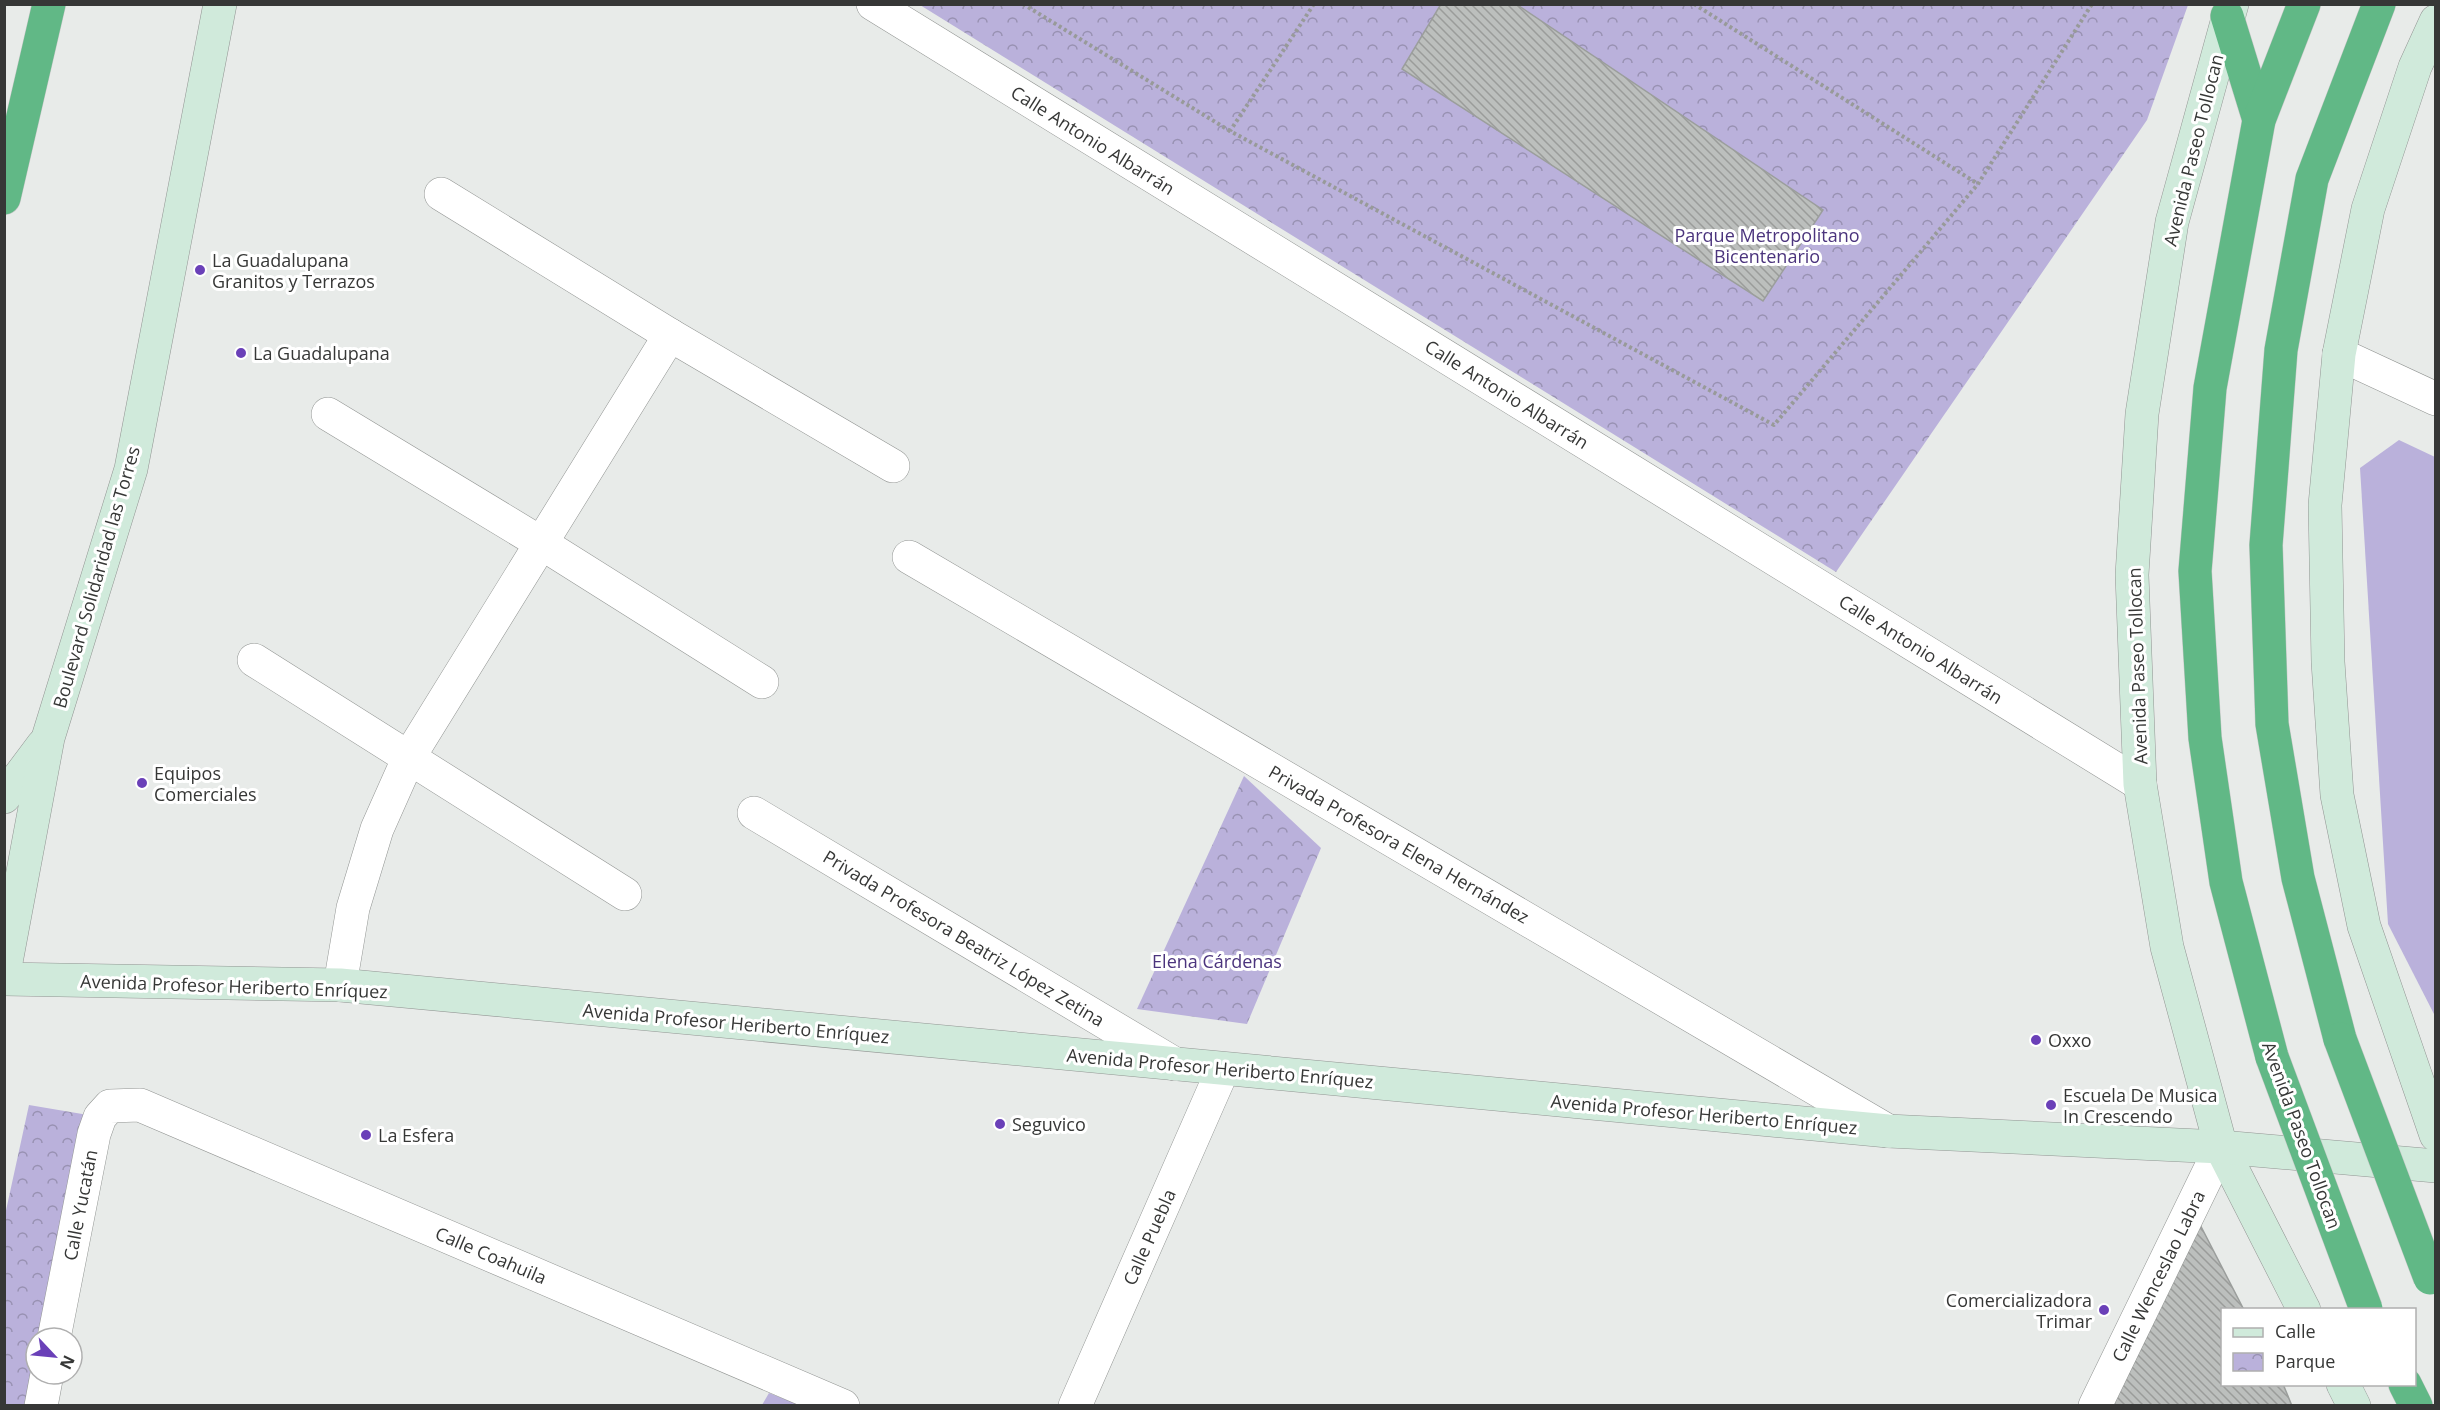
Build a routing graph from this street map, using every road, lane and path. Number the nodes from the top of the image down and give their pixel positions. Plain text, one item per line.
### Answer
1 (49, 4) edge
2 (220, 4) edge
3 (873, 4) edge
4 (1023, 4) edge
5 (1314, 4) edge
6 (1694, 4) edge
7 (2092, 4) edge
8 (2304, 4) edge
9 (2379, 4) edge
10 (2230, 10) edge
11 (2436, 21) edge
12 (2259, 120) junction
13 (1230, 131) junction
14 (1978, 184) junction
15 (441, 194) dead end
16 (4, 198) edge
17 (670, 335) junction
18 (2339, 354) junction
19 (2436, 399) edge
20 (328, 414) dead end
21 (893, 466) dead end
22 (541, 543) junction
23 (909, 558) dead end
24 (254, 660) dead end
25 (762, 682) dead end
26 (48, 738) junction
27 (409, 757) junction
28 (2140, 784) junction
29 (4, 797) edge
30 (754, 813) dead end
31 (625, 894) dead end
32 (4, 973) edge
33 (4, 980) edge
34 (340, 985) junction
35 (1175, 1064) junction
36 (1223, 1069) junction
37 (140, 1105) joint
38 (1888, 1131) junction
39 (2436, 1135) edge
40 (2221, 1148) junction
41 (2436, 1166) edge
42 (2433, 1284) edge
43 (2303, 1308) edge
44 (2366, 1308) edge
45 (56, 1326) edge
46 (45, 1386) edge
47 (2344, 1386) edge
48 (2406, 1386) edge
49 (41, 1406) edge
50 (843, 1406) edge
51 (1075, 1406) edge
52 (2095, 1406) edge
53 (2354, 1406) edge
54 (2415, 1406) edge

1 - 16 highway
2 - 26 main road, Boulevard Solidaridad las Torres
3 - 28 street, Calle Antonio Albarrán
4 - 13 path
5 - 13 path
6 - 14 path
7 - 14 path
8 - 12 highway, Avenida Paseo Tollocan
9 - 42 highway, bridge
10 - 12 highway
10 - 28 main road, Avenida Paseo Tollocan
11 - 18 main road
12 - 44 highway, Avenida Paseo Tollocan, bridge
13 - 14 path
15 - 17 street
17 - 21 street
17 - 22 street
18 - 19 street
18 - 39 main road
20 - 22 street
22 - 25 street
22 - 27 street
23 - 38 street, Privada Profesora Elena Hernández
24 - 27 street
26 - 29 main road
26 - 32 main road, Boulevard Solidaridad las Torres
27 - 31 street
27 - 34 street
28 - 40 main road, Avenida Paseo Tollocan
30 - 35 street, Privada Profesora Beatriz López Zetina
33 - 34 main road, Avenida Profesor Heriberto Enríquez
34 - 35 main road, Avenida Profesor Heriberto Enríquez
35 - 36 main road, Avenida Profesor Heriberto Enríquez
36 - 38 main road, Avenida Profesor Heriberto Enríquez
36 - 51 street, Calle Puebla
37 - 45 street, Calle Yucatán
37 - 50 street, Calle Coahuila
38 - 40 main road, Avenida Profesor Heriberto Enríquez
40 - 41 main road, Avenida Profesor Heriberto Enríquez
40 - 43 main road, Avenida Paseo Tollocan
40 - 52 street, Calle Wenceslao Labra
46 - 49 street
47 - 53 main road
48 - 54 highway

